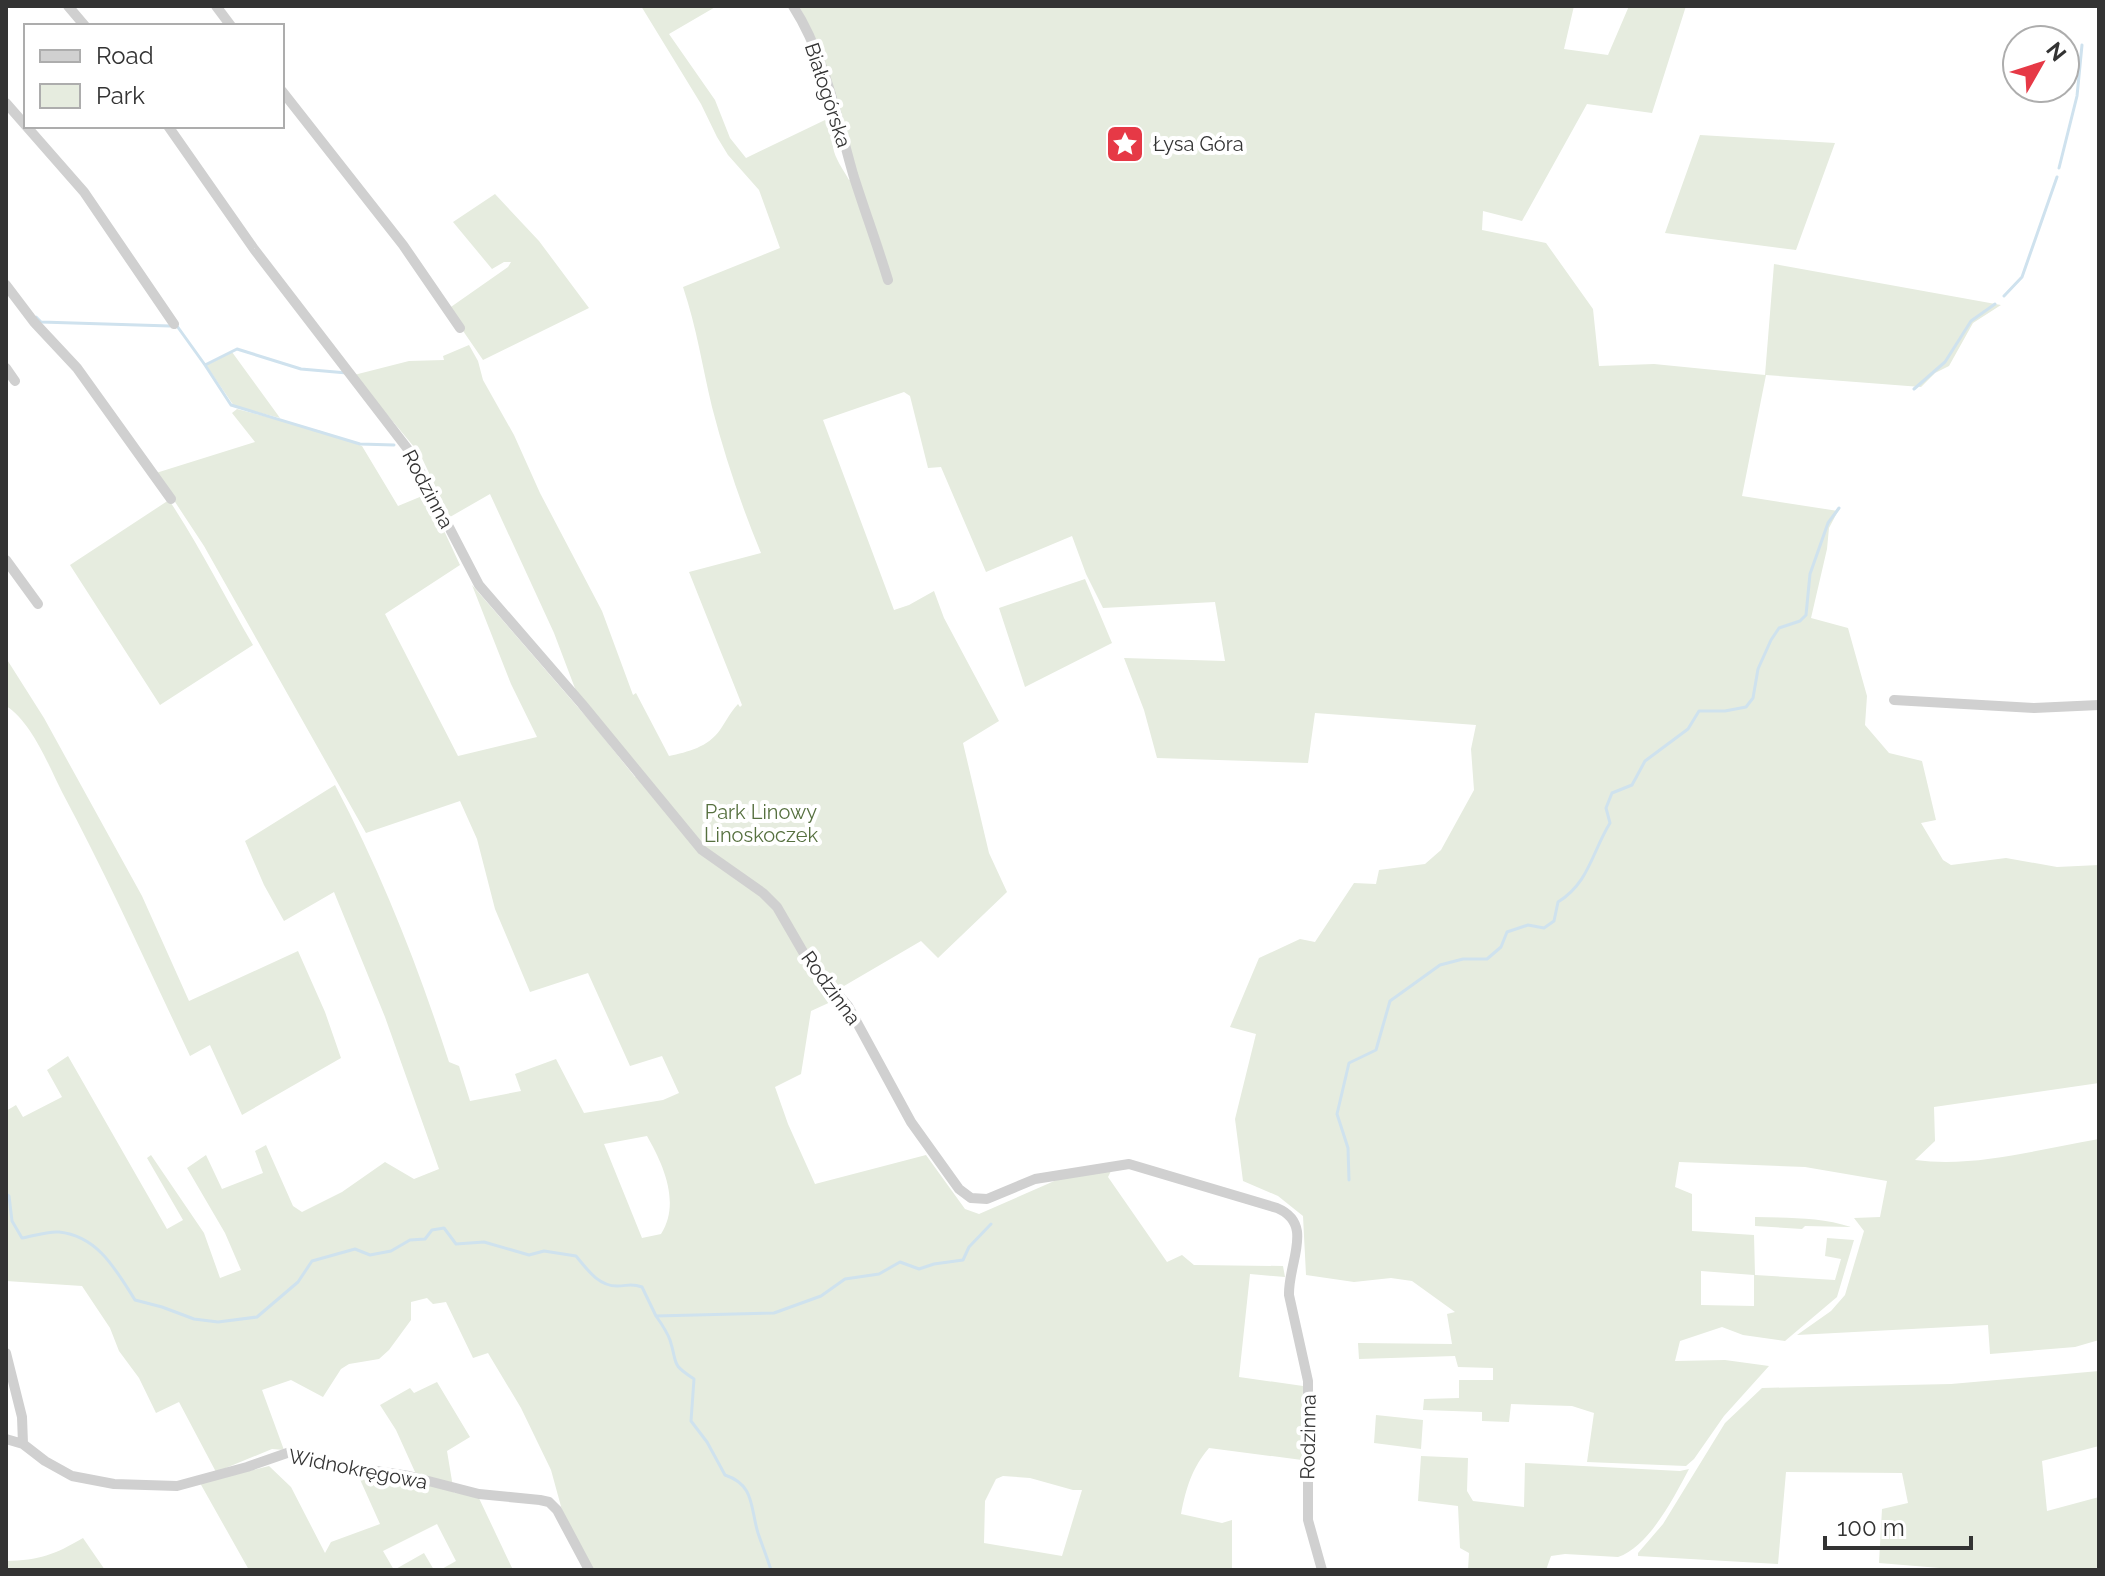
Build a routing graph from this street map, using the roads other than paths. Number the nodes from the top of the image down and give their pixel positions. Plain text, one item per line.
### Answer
1 (68, 6) edge
2 (216, 6) edge
3 (793, 6) edge
4 (83, 24) edge
5 (230, 24) edge
6 (284, 94) edge
7 (6, 103) edge
8 (24, 124) edge
9 (28, 128) edge
10 (169, 128) edge
11 (888, 280) dead end
12 (6, 285) edge
13 (174, 324) dead end
14 (460, 328) dead end
15 (6, 368) edge
16 (15, 381) dead end
17 (171, 499) dead end
18 (6, 560) edge
19 (38, 604) dead end
20 (1894, 700) dead end
21 (2099, 705) edge
22 (6, 1353) edge
23 (6, 1439) edge
24 (23, 1444) junction
25 (589, 1570) edge
26 (1322, 1570) edge

1 - 4 street
2 - 5 street
3 - 11 street, Białogórska
6 - 14 street
7 - 8 street
9 - 13 street
10 - 26 street, Rodzinna
12 - 17 street
15 - 16 street
18 - 19 street
20 - 21 street
22 - 24 street
23 - 24 street, Widnokręgowa
24 - 25 street, Widnokręgowa

